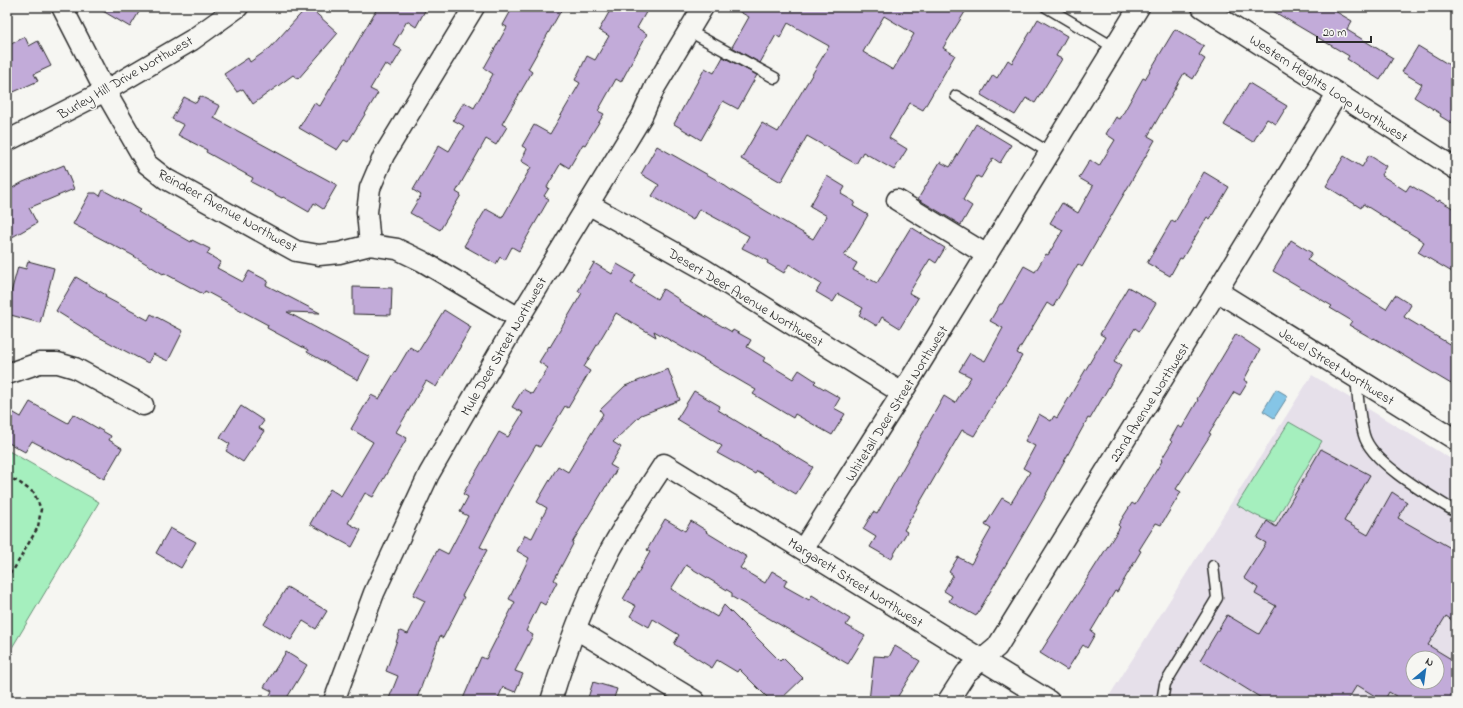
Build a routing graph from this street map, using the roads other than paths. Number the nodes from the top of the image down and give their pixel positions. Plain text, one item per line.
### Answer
1 (62, 7) edge
2 (238, 7) edge
3 (474, 7) edge
4 (703, 7) edge
5 (1046, 7) edge
6 (1140, 7) edge
7 (1202, 7) edge
8 (689, 31) junction
9 (1114, 48) junction
10 (775, 78) dead end
11 (105, 91) junction
12 (1337, 94) junction
13 (956, 96) dead end
14 (7, 141) edge
15 (1050, 153) junction
16 (1456, 169) edge
17 (897, 200) dead end
18 (588, 204) junction
19 (370, 245) junction
20 (987, 255) junction
21 (1217, 291) junction
22 (519, 318) junction
23 (7, 374) edge
24 (1356, 378) junction
25 (902, 393) junction
26 (142, 405) dead end
27 (1456, 440) edge
28 (1456, 512) edge
29 (803, 550) junction
30 (1213, 566) dead end
31 (576, 629) junction
32 (982, 660) junction
33 (334, 701) edge
34 (551, 701) edge
35 (695, 701) edge
36 (948, 701) edge
37 (1049, 701) edge
38 (1162, 701) edge

1 - 11 street, Reindeer Avenue Northwest
2 - 11 street, Burley Hill Drive Northwest
3 - 19 street
4 - 8 street, Mule Deer Street Northwest
5 - 9 lane
6 - 9 street, Whitetail Deer Street Northwest
7 - 12 street, Western Heights Loop Northwest
8 - 10 lane
8 - 18 street, Mule Deer Street Northwest
9 - 15 street, Whitetail Deer Street Northwest
11 - 14 street, Burley Hill Drive Northwest
11 - 19 street, Reindeer Avenue Northwest
12 - 16 street, Western Heights Loop Northwest
12 - 21 street, 22nd Avenue Northwest
13 - 15 lane
15 - 20 street, Whitetail Deer Street Northwest
17 - 20 street
18 - 22 street, Mule Deer Street Northwest
18 - 25 street, Desert Deer Avenue Northwest
19 - 22 street, Reindeer Avenue Northwest
20 - 25 street, Whitetail Deer Street Northwest
21 - 24 street, Jewel Street Northwest
21 - 32 street, 22nd Avenue Northwest
22 - 33 street, Mule Deer Street Northwest
23 - 26 street
24 - 27 street, Jewel Street Northwest
24 - 28 lane
25 - 29 street, Whitetail Deer Street Northwest
29 - 31 street, Margarett Street Northwest
29 - 32 street, Margarett Street Northwest
30 - 38 lane
31 - 34 street
31 - 35 street
32 - 36 street, 22nd Avenue Northwest
32 - 37 street, Margarett Street Northwest

